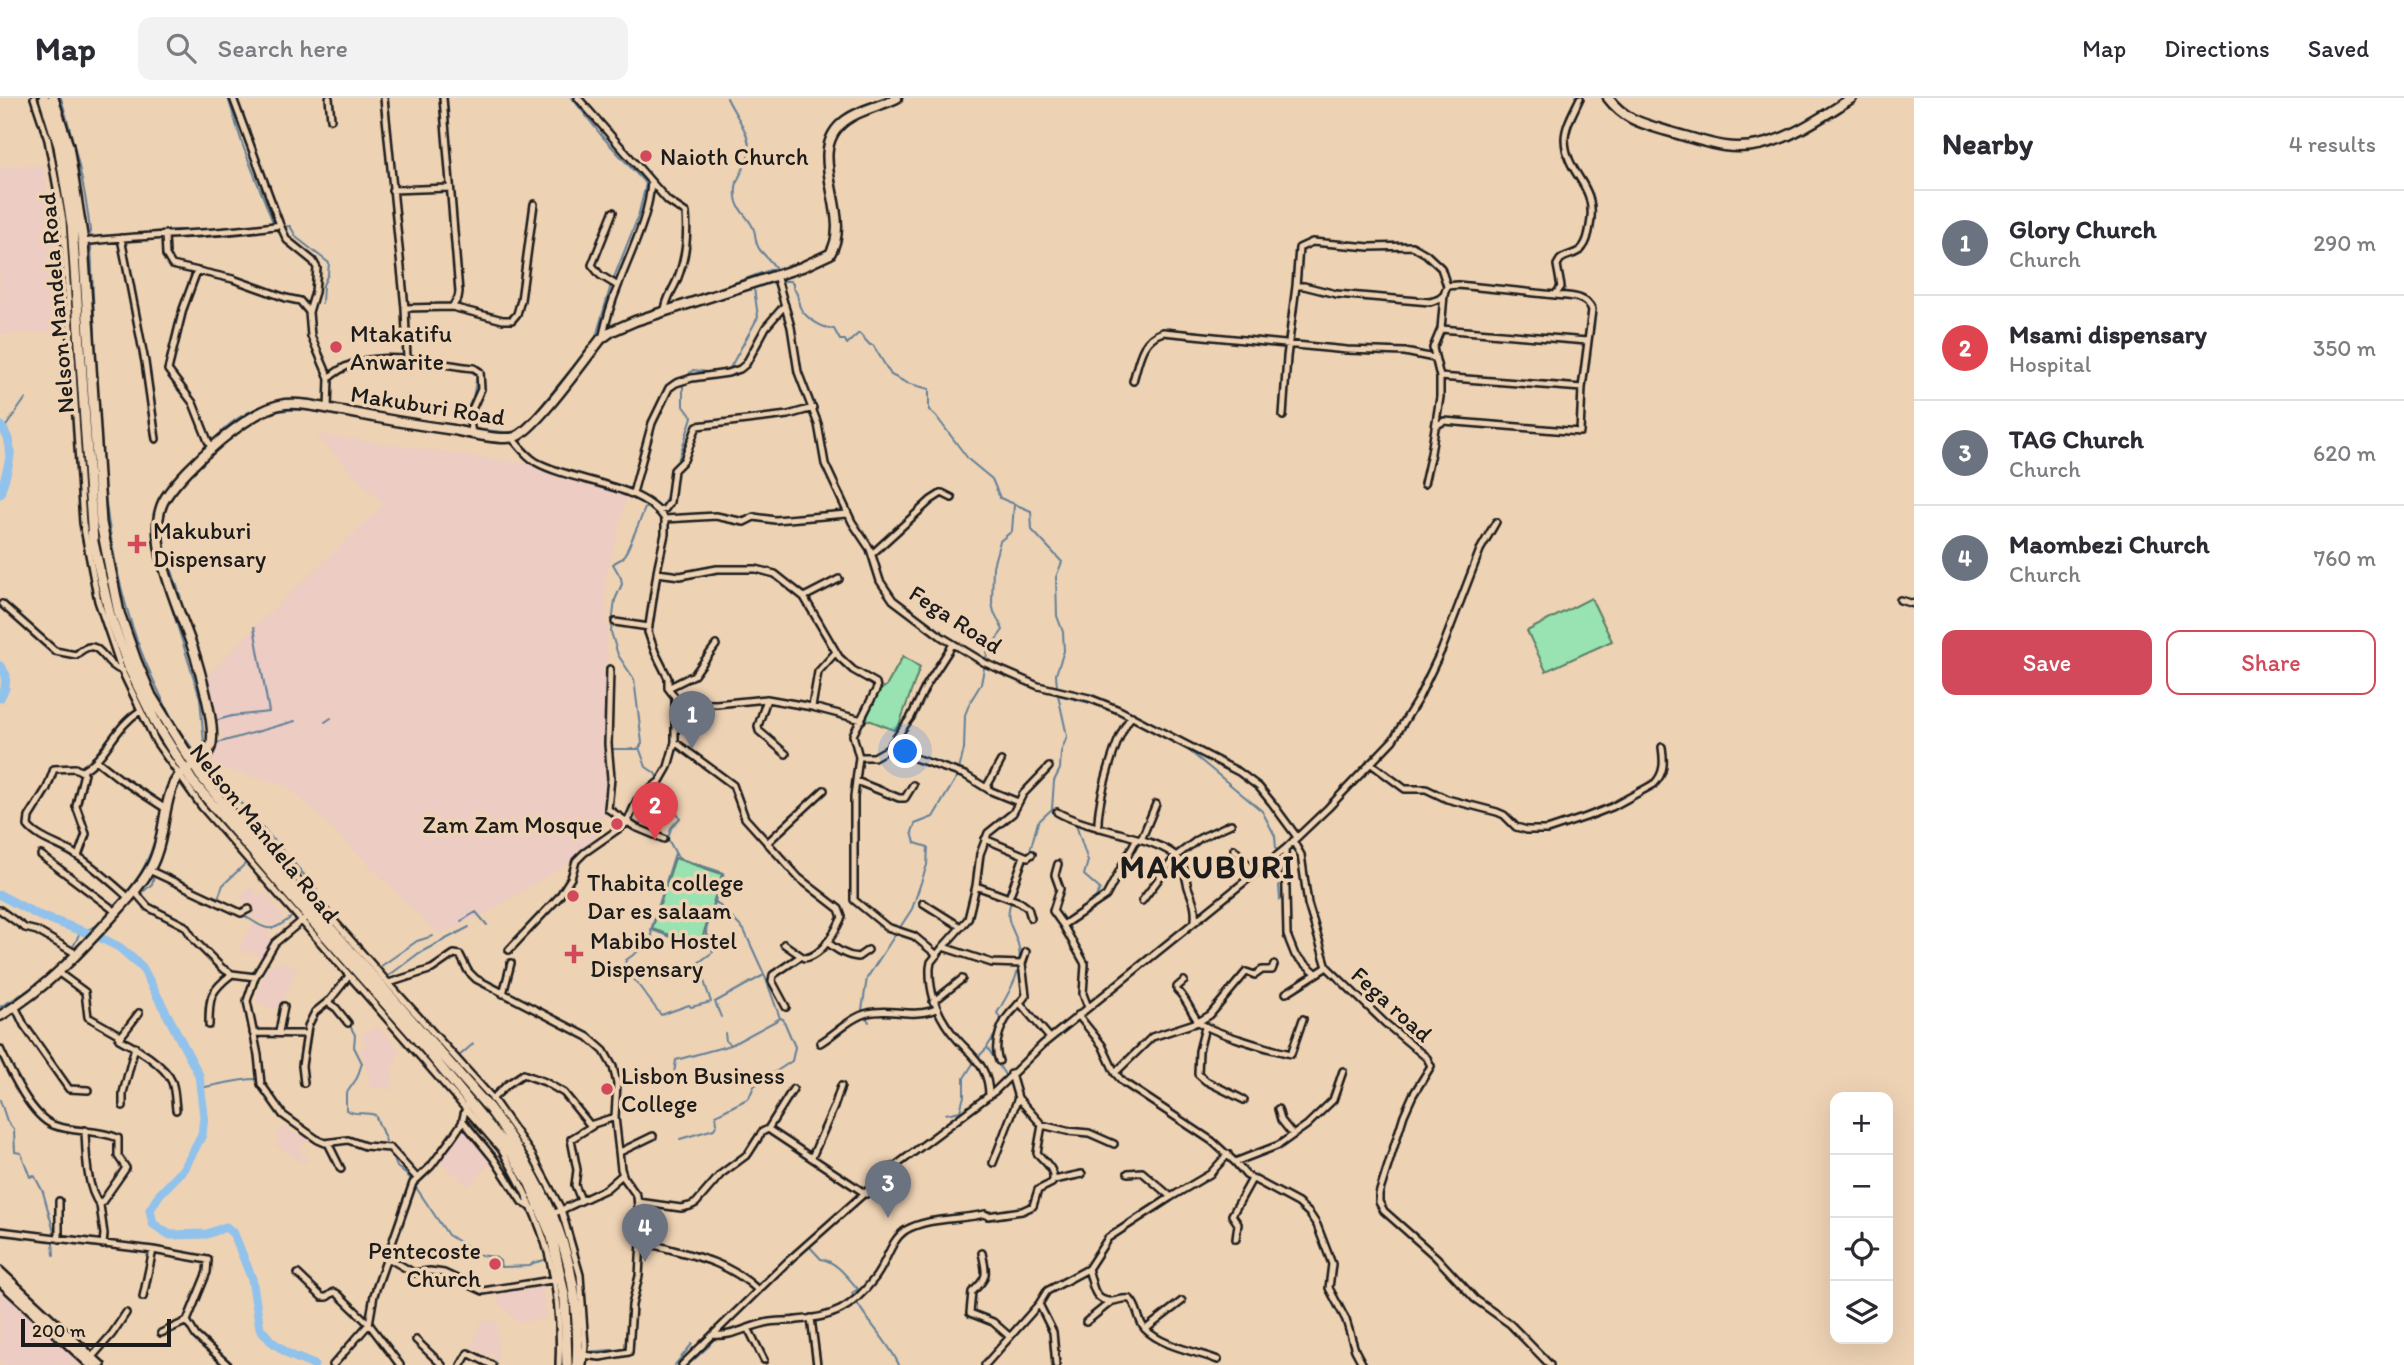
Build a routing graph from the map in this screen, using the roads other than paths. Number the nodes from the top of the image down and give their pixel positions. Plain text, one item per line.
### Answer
1 (34, 98) edge
2 (44, 98) edge
3 (53, 98) edge
4 (233, 98) edge
5 (328, 98) edge
6 (384, 98) edge
7 (443, 98) edge
8 (578, 98) edge
9 (897, 98) edge
10 (1580, 98) edge
11 (1608, 98) edge
12 (1852, 98) edge
13 (331, 119) dead end
14 (651, 182) junction
15 (449, 188) junction
16 (392, 190) junction
17 (534, 204) dead end
18 (613, 212) dead end
19 (280, 225) junction
20 (165, 234) junction
21 (121, 238) junction
22 (83, 242) junction
23 (197, 271) junction
24 (775, 275) junction
25 (618, 286) junction
26 (1296, 286) junction
27 (1447, 286) junction
28 (1444, 295) junction
29 (1555, 295) junction
30 (785, 305) junction
31 (452, 307) junction
32 (405, 308) junction
33 (665, 311) junction
34 (309, 312) junction
35 (1441, 329) junction
36 (601, 340) junction
37 (1587, 341) junction
38 (1289, 345) junction
39 (1434, 358) junction
40 (407, 359) junction
41 (1440, 377) junction
42 (329, 378) junction
43 (1133, 381) dead end
44 (1582, 388) junction
45 (813, 408) junction
46 (328, 409) junction
47 (1283, 416) dead end
48 (1435, 429) junction
49 (472, 433) junction
50 (512, 438) junction
51 (156, 439) dead end
52 (213, 448) junction
53 (1424, 484) dead end
54 (632, 493) junction
55 (952, 498) dead end
56 (659, 511) junction
57 (848, 514) junction
58 (665, 519) junction
59 (1496, 522) dead end
60 (872, 554) junction
61 (657, 573) junction
62 (839, 579) dead end
63 (804, 597) junction
64 (1900, 600) dead end
65 (2, 604) edge
66 (1914, 604) edge
67 (615, 622) dead end
68 (649, 627) junction
69 (953, 644) junction
70 (716, 645) dead end
71 (836, 652) junction
72 (610, 669) dead end
73 (126, 671) junction
74 (668, 688) junction
75 (767, 699) junction
76 (675, 703) junction
77 (812, 707) junction
78 (140, 711) junction
79 (1132, 716) junction
80 (862, 720) junction
81 (675, 741) junction
82 (1662, 747) dead end
83 (888, 748) junction
84 (786, 754) dead end
85 (859, 757) junction
86 (96, 760) junction
87 (1001, 761) dead end
88 (1370, 763) junction
89 (1049, 767) dead end
90 (82, 771) junction
91 (186, 771) junction
92 (856, 781) junction
93 (913, 785) dead end
94 (986, 788) junction
95 (824, 790) dead end
96 (1018, 802) junction
97 (1156, 804) dead end
98 (166, 809) junction
99 (1058, 812) dead end
100 (230, 813) junction
101 (627, 823) junction
102 (1231, 824) dead end
103 (1098, 828) junction
104 (664, 839) dead end
105 (985, 839) junction
106 (1139, 839) junction
107 (1295, 839) junction
108 (767, 843) junction
109 (1234, 849) dead end
110 (1285, 849) junction
111 (1032, 854) dead end
112 (41, 855) dead end
113 (78, 856) junction
114 (1024, 856) junction
115 (1175, 856) junction
116 (1058, 864) dead end
117 (149, 870) junction
118 (1255, 873) junction
119 (976, 886) junction
120 (132, 895) junction
121 (1009, 898) junction
122 (1142, 901) dead end
123 (923, 903) dead end
124 (856, 904) junction
125 (119, 909) junction
126 (249, 909) dead end
127 (0, 910) edge
128 (841, 914) junction
129 (1031, 918) dead end
130 (305, 919) junction
131 (1195, 922) junction
132 (1063, 925) junction
133 (961, 927) junction
134 (827, 942) junction
135 (784, 944) dead end
136 (943, 947) junction
137 (80, 949) junction
138 (509, 950) dead end
139 (868, 950) dead end
140 (1026, 952) dead end
141 (937, 955) junction
142 (800, 956) junction
143 (511, 963) dead end
144 (1022, 964) junction
145 (1274, 965) dead end
146 (1327, 967) junction
147 (61, 971) junction
148 (1315, 972) junction
149 (232, 974) junction
150 (349, 976) junction
151 (255, 977) junction
152 (962, 979) dead end
153 (1184, 981) dead end
154 (389, 983) junction
155 (1286, 993) dead end
156 (503, 994) junction
157 (327, 1002) junction
158 (933, 1002) junction
159 (1020, 1003) junction
160 (15, 1006) junction
161 (284, 1006) dead end
162 (786, 1007) dead end
163 (1088, 1007) junction
164 (936, 1009) junction
165 (139, 1013) dead end
166 (1078, 1015) junction
167 (0, 1016) edge
168 (1303, 1020) dead end
169 (1198, 1021) junction
170 (348, 1023) dead end
171 (209, 1025) dead end
172 (1205, 1027) junction
173 (279, 1032) junction
174 (253, 1033) junction
175 (307, 1034) junction
176 (1050, 1038) junction
177 (119, 1039) junction
178 (820, 1044) dead end
179 (135, 1047) junction
180 (0, 1049) edge
181 (999, 1061) dead end
182 (1343, 1071) dead end
183 (1115, 1073) junction
184 (1011, 1074) junction
185 (304, 1083) dead end
186 (841, 1086) dead end
187 (793, 1088) dead end
188 (89, 1090) dead end
189 (989, 1096) junction
190 (1018, 1098) junction
191 (1244, 1100) dead end
192 (490, 1103) junction
193 (468, 1104) junction
194 (123, 1106) dead end
195 (1278, 1109) dead end
196 (176, 1110) dead end
197 (615, 1117) junction
198 (463, 1121) junction
199 (1042, 1125) junction
200 (592, 1126) junction
201 (768, 1129) junction
202 (85, 1130) junction
203 (1293, 1135) junction
204 (653, 1136) dead end
205 (328, 1143) junction
206 (1114, 1144) dead end
207 (620, 1152) junction
208 (1228, 1154) junction
209 (812, 1157) junction
210 (1235, 1161) junction
211 (993, 1163) dead end
212 (341, 1169) dead end
213 (1128, 1173) dead end
214 (1082, 1174) dead end
215 (622, 1175) junction
216 (417, 1178) junction
217 (1252, 1179) junction
218 (1054, 1180) junction
219 (866, 1194) junction
220 (1171, 1197) junction
221 (581, 1200) junction
222 (59, 1201) dead end
223 (638, 1202) junction
224 (100, 1205) junction
225 (538, 1209) junction
226 (557, 1211) junction
227 (0, 1231) edge
228 (59, 1239) junction
229 (1236, 1239) dead end
230 (641, 1241) junction
231 (103, 1245) junction
232 (153, 1250) junction
233 (982, 1253) dead end
234 (388, 1258) junction
235 (1088, 1269) junction
236 (0, 1270) edge
237 (298, 1274) dead end
238 (0, 1276) edge
239 (559, 1279) junction
240 (0, 1283) edge
241 (758, 1290) junction
242 (143, 1297) dead end
243 (1112, 1301) junction
244 (1182, 1301) dead end
245 (1039, 1304) junction
246 (126, 1313) dead end
247 (811, 1318) junction
248 (187, 1321) junction
249 (1086, 1322) dead end
250 (369, 1324) junction
251 (748, 1328) junction
252 (1146, 1329) junction
253 (161, 1333) dead end
254 (713, 1335) junction
255 (1009, 1336) junction
256 (416, 1340) dead end
257 (581, 1354) junction
258 (764, 1360) dead end
259 (1218, 1360) dead end
260 (92, 1361) edge
261 (334, 1364) edge
262 (102, 1365) edge
263 (228, 1365) edge
264 (400, 1365) edge
265 (442, 1365) edge
266 (461, 1365) edge
267 (492, 1365) edge
268 (559, 1365) edge
269 (567, 1365) edge
270 (577, 1365) edge
271 (583, 1365) edge
272 (682, 1365) edge
273 (817, 1365) edge
274 (985, 1365) edge
275 (1055, 1365) edge
276 (1363, 1365) edge
277 (1550, 1365) edge

1 - 73 street
2 - 73 main road, Nelson Mandela Road
3 - 22 main road, Nelson Mandela Road
4 - 19 street
5 - 13 street
6 - 16 street
7 - 15 street
8 - 14 street
9 - 24 street, Makuburi Road
10 - 29 street
11 - 12 street
14 - 25 street
14 - 33 street
15 - 16 street
15 - 31 street
16 - 32 street
17 - 31 street
18 - 25 street
19 - 20 street
19 - 34 street
20 - 21 street
20 - 23 street
21 - 22 street
21 - 51 street
22 - 91 main road, Nelson Mandela Road
23 - 34 street
23 - 52 street
24 - 30 street, Fega Road
24 - 33 street, Makuburi Road
25 - 36 street
26 - 27 street
26 - 28 street
26 - 38 street
27 - 28 street
27 - 29 street
28 - 35 street
29 - 37 street
30 - 45 street, Fega Road
30 - 54 street
31 - 32 street
32 - 40 street
33 - 36 street, Makuburi Road
34 - 42 street
35 - 37 street
35 - 39 street
36 - 50 street, Makuburi Road
37 - 44 street
38 - 39 street
38 - 43 street
38 - 47 street
39 - 41 street
40 - 42 street
40 - 49 street
41 - 44 street
41 - 48 street
42 - 46 street
44 - 48 street
45 - 56 street
45 - 57 street, Fega Road
46 - 49 street, Makuburi Road
46 - 52 street, Makuburi Road
48 - 53 street
49 - 50 street, Makuburi Road
50 - 54 street
52 - 91 street, Makuburi Road
54 - 56 street
55 - 60 street
56 - 58 street
57 - 58 street
57 - 60 street, Fega Road
58 - 61 street
59 - 88 street
60 - 69 street, Fega Road
61 - 63 street
61 - 68 street
62 - 63 street
63 - 71 street
64 - 66 street
65 - 73 street
67 - 68 street
68 - 74 street
69 - 79 street, Fega Road
69 - 83 street
70 - 74 street
71 - 77 street
71 - 80 street
72 - 101 street
73 - 78 street
73 - 91 main road, Nelson Mandela Road
74 - 76 street
75 - 76 street
75 - 77 street
75 - 84 street
76 - 81 street
77 - 80 street
78 - 86 street
78 - 91 street
79 - 103 street
79 - 107 street, Fega Road
80 - 85 street
81 - 101 street
81 - 108 street
82 - 88 street
83 - 85 street
83 - 94 street
85 - 92 street
86 - 90 street
86 - 98 street
87 - 94 street
88 - 107 street
89 - 96 street
90 - 113 street
90 - 113 street
91 - 98 street, Makuburi Road
91 - 100 main road, Nelson Mandela Road
91 - 130 main road, Nelson Mandela Road
92 - 93 street
92 - 124 street
94 - 96 street
95 - 108 street
96 - 105 street
97 - 106 street
98 - 117 street, Makuburi Road
99 - 103 street
100 - 154 street
100 - 192 main road, Nelson Mandela Road
101 - 104 street
101 - 138 street
102 - 115 street
103 - 106 street
105 - 114 street
105 - 119 street
106 - 115 street
106 - 132 street
107 - 110 street
107 - 146 street, Fega road
108 - 128 street
109 - 118 street
110 - 118 street
110 - 148 street
111 - 114 street
112 - 125 street
113 - 120 street
114 - 121 street
115 - 122 street
115 - 131 street
116 - 132 street
117 - 120 street, Makuburi Road
117 - 126 street
118 - 131 street
119 - 121 street
119 - 133 street
120 - 125 street, Makuburi Road
120 - 149 street
121 - 129 street
123 - 133 street
124 - 128 street
124 - 141 street
125 - 137 street, Makuburi Road
127 - 137 street
128 - 134 street
130 - 150 street
130 - 151 street
130 - 193 main road, Nelson Mandela Road
131 - 163 street
132 - 163 street
133 - 136 street
134 - 139 street
134 - 142 street
135 - 142 street
136 - 141 street
136 - 144 street
137 - 147 street, Makuburi Road
140 - 144 street
141 - 158 street
142 - 162 street
143 - 156 street
144 - 159 street
145 - 169 street
146 - 148 street
146 - 277 street, Fega road
147 - 160 street, Makuburi Road
147 - 177 street
148 - 155 street
149 - 151 street
149 - 171 street
150 - 157 street
150 - 193 street
151 - 174 street
152 - 158 street
153 - 169 street
154 - 156 street
154 - 192 street
156 - 197 street
157 - 170 street
157 - 175 street
158 - 164 street
159 - 176 street
159 - 181 street
160 - 167 street, Makuburi Road
160 - 188 street
161 - 173 street
163 - 166 street
164 - 178 street
164 - 189 street
165 - 177 street
166 - 176 street
166 - 183 street
168 - 172 street
169 - 172 street
169 - 183 street
172 - 191 street
173 - 174 street
173 - 175 street
174 - 205 street
175 - 185 street
176 - 184 street
177 - 179 street
179 - 194 street
179 - 196 street
180 - 202 street
182 - 203 street
183 - 208 street
184 - 189 street
184 - 190 street
186 - 209 street
187 - 201 street
189 - 219 street
190 - 199 street
190 - 211 street
192 - 200 street
192 - 226 main road, Nelson Mandela Road
193 - 198 street
193 - 225 main road, Nelson Mandela Road
195 - 203 street
197 - 200 street
197 - 207 street
198 - 216 street
198 - 225 street
199 - 206 street
199 - 218 street
200 - 221 street
201 - 209 street
201 - 223 street
202 - 224 street
202 - 224 street
203 - 210 street
204 - 207 street
205 - 212 street
205 - 216 street
207 - 215 street
208 - 210 street
208 - 220 street
209 - 219 street
210 - 217 street
213 - 220 street
214 - 218 street
215 - 221 street
215 - 223 street
216 - 234 street
217 - 229 street
217 - 276 street
218 - 247 street
219 - 241 street
220 - 235 street
221 - 226 street
222 - 228 street
223 - 230 street
224 - 231 street
225 - 239 main road, Nelson Mandela Road
226 - 257 main road, Nelson Mandela Road
227 - 228 street
228 - 231 street
230 - 241 street
230 - 257 street
231 - 232 street
232 - 242 street
232 - 248 street
233 - 255 street
234 - 239 street
234 - 250 street
235 - 243 street
235 - 245 street
236 - 260 street
237 - 250 street
238 - 260 street
239 - 268 street
239 - 269 main road, Nelson Mandela Road
240 - 260 street
241 - 254 street
243 - 249 street
243 - 252 street
244 - 252 street
245 - 255 street
245 - 275 street
246 - 260 street
247 - 251 street
247 - 273 street
248 - 253 street
248 - 263 street
250 - 261 street
250 - 264 street
251 - 254 street
251 - 258 street
252 - 259 street
254 - 272 street
255 - 274 street
256 - 265 street
257 - 270 main road, Nelson Mandela Road
257 - 271 street
260 - 262 street
266 - 267 street

